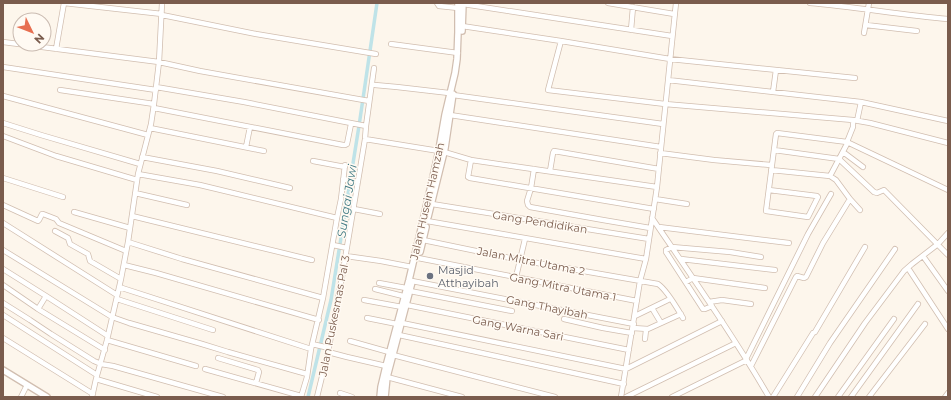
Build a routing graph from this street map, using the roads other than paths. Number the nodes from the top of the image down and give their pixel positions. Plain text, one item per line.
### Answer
1 (162, 3) edge
2 (437, 3) edge
3 (608, 3) edge
4 (676, 3) edge
5 (810, 3) edge
6 (869, 3) edge
7 (460, 4) edge
8 (633, 7) junction
9 (868, 10) junction
10 (162, 14) junction
11 (674, 14) junction
12 (948, 19) edge
13 (460, 20) junction
14 (866, 25) junction
15 (462, 26) junction
16 (632, 30) junction
17 (917, 31) dead end
18 (864, 32) dead end
19 (672, 36) junction
20 (561, 40) junction
21 (391, 44) dead end
22 (52, 48) edge
23 (56, 49) junction
24 (458, 53) junction
25 (374, 54) dead end
26 (670, 59) junction
27 (159, 62) junction
28 (3, 67) edge
29 (374, 68) dead end
30 (776, 70) junction
31 (855, 78) dead end
32 (668, 80) junction
33 (375, 86) dead end
34 (156, 89) junction
35 (60, 90) dead end
36 (773, 92) junction
37 (451, 94) junction
38 (3, 96) edge
39 (368, 101) junction
40 (861, 102) junction
41 (665, 104) junction
42 (154, 106) junction
43 (450, 115) junction
44 (855, 120) junction
45 (948, 121) edge
46 (3, 123) edge
47 (352, 124) junction
48 (663, 124) junction
49 (364, 126) junction
50 (250, 127) junction
51 (150, 128) junction
52 (148, 135) junction
53 (3, 136) edge
54 (365, 139) junction
55 (847, 142) junction
56 (948, 143) edge
57 (246, 147) junction
58 (264, 150) dead end
59 (661, 150) junction
60 (774, 150) junction
61 (442, 152) junction
62 (843, 152) junction
63 (142, 157) junction
64 (839, 159) junction
65 (471, 160) junction
66 (313, 161) dead end
67 (140, 164) junction
68 (771, 167) junction
69 (863, 167) dead end
70 (534, 169) junction
71 (659, 169) junction
72 (550, 171) junction
73 (138, 174) junction
74 (830, 176) junction
75 (3, 178) edge
76 (345, 179) junction
77 (137, 180) junction
78 (358, 182) junction
79 (657, 187) junction
80 (290, 188) dead end
81 (531, 188) junction
82 (768, 190) junction
83 (948, 190) edge
84 (135, 193) junction
85 (831, 194) dead end
86 (62, 197) dead end
87 (655, 199) junction
88 (850, 199) junction
89 (432, 204) junction
90 (687, 204) dead end
91 (3, 205) edge
92 (187, 205) dead end
93 (354, 209) junction
94 (654, 209) junction
95 (860, 210) dead end
96 (74, 212) dead end
97 (427, 213) junction
98 (380, 214) dead end
99 (132, 216) junction
100 (337, 218) junction
101 (652, 218) junction
102 (427, 222) junction
103 (3, 223) edge
104 (659, 227) junction
105 (130, 228) junction
106 (650, 228) junction
107 (55, 231) dead end
108 (948, 233) edge
109 (525, 239) junction
110 (648, 239) junction
111 (423, 240) junction
112 (128, 242) junction
113 (789, 243) dead end
114 (938, 244) junction
115 (334, 245) junction
116 (672, 247) junction
117 (865, 247) dead end
118 (346, 248) junction
119 (895, 249) dead end
120 (3, 250) edge
121 (126, 251) junction
122 (948, 255) edge
123 (346, 256) junction
124 (923, 256) junction
125 (761, 257) dead end
126 (418, 258) junction
127 (646, 259) junction
128 (681, 259) junction
129 (312, 260) dead end
130 (520, 260) junction
131 (684, 264) junction
132 (124, 265) junction
133 (412, 267) junction
134 (908, 268) junction
135 (3, 269) edge
136 (677, 269) junction
137 (775, 270) dead end
138 (516, 277) junction
139 (693, 278) junction
140 (121, 279) junction
141 (412, 281) junction
142 (640, 281) junction
143 (686, 282) junction
144 (379, 283) dead end
145 (3, 285) edge
146 (119, 287) junction
147 (765, 288) dead end
148 (376, 289) dead end
149 (948, 291) edge
150 (407, 293) junction
151 (46, 296) junction
152 (117, 297) junction
153 (323, 298) junction
154 (670, 299) junction
155 (364, 300) dead end
156 (637, 301) junction
157 (3, 303) edge
158 (710, 304) junction
159 (751, 304) dead end
160 (918, 304) dead end
161 (404, 306) junction
162 (652, 308) junction
163 (38, 309) junction
164 (512, 311) dead end
165 (3, 315) edge
166 (635, 316) junction
167 (112, 317) junction
168 (368, 318) dead end
169 (564, 319) dead end
170 (894, 319) dead end
171 (319, 320) junction
172 (722, 321) junction
173 (400, 323) junction
174 (661, 323) junction
175 (925, 324) dead end
176 (633, 328) junction
177 (948, 329) edge
178 (213, 330) dead end
179 (646, 330) junction
180 (399, 335) junction
181 (3, 338) edge
182 (107, 338) junction
183 (645, 339) dead end
184 (350, 341) dead end
185 (736, 343) junction
186 (313, 345) junction
187 (328, 349) junction
188 (104, 350) junction
189 (629, 350) junction
190 (391, 354) junction
191 (218, 358) dead end
192 (746, 360) junction
193 (101, 364) junction
194 (196, 366) dead end
195 (386, 366) junction
196 (751, 366) junction
197 (205, 369) dead end
198 (626, 369) junction
199 (3, 370) edge
200 (307, 374) junction
201 (97, 377) junction
202 (388, 378) junction
203 (256, 383) junction
204 (624, 384) junction
205 (27, 385) junction
206 (340, 393) dead end
207 (948, 394) edge
208 (92, 395) edge
209 (301, 396) edge
210 (21, 397) edge
211 (47, 397) edge
212 (157, 397) edge
213 (223, 397) edge
214 (317, 397) edge
215 (352, 397) edge
216 (380, 397) edge
217 (385, 397) edge
218 (462, 397) edge
219 (555, 397) edge
220 (621, 397) edge
221 (626, 397) edge
222 (672, 397) edge
223 (769, 397) edge
224 (774, 397) edge
225 (797, 397) edge
226 (815, 397) edge
227 (838, 397) edge
228 (850, 397) edge
229 (869, 397) edge
230 (945, 397) edge

1 - 10 street
2 - 7 street
3 - 8 street
4 - 11 street
5 - 9 street
6 - 9 street
7 - 13 street, Jalan Husein Hamzah
7 - 16 street
8 - 11 street
8 - 16 street
9 - 12 street
9 - 14 street
10 - 23 street
10 - 25 street
10 - 27 street
11 - 19 street
13 - 15 street, Jalan Husein Hamzah
13 - 24 street, Jalan Husein Hamzah
14 - 17 street
14 - 18 street
15 - 20 street
15 - 37 street, Jalan Husein Hamzah
16 - 19 street
19 - 26 street
20 - 26 street
20 - 41 street
21 - 24 street
22 - 23 street
23 - 27 street
24 - 37 street, Jalan Husein Hamzah
26 - 30 street
26 - 32 street
27 - 34 street
27 - 39 street
28 - 34 street
29 - 39 street, Jalan Puskesmas Pal 3
30 - 31 street
30 - 36 street
32 - 36 street
32 - 41 street
33 - 37 street
34 - 42 street
34 - 47 street
35 - 42 street
36 - 40 street
37 - 43 street, Jalan Husein Hamzah
37 - 48 street
37 - 61 street, Jalan Husein Hamzah
38 - 52 street
39 - 49 street, Jalan Puskesmas Pal 3
40 - 44 street
40 - 45 street
41 - 44 street
41 - 48 street
42 - 50 street
42 - 51 street
43 - 59 street
43 - 61 street, Jalan Husein Hamzah
44 - 55 street
44 - 56 street
46 - 67 street
47 - 49 street
47 - 50 street
48 - 59 street
49 - 54 street, Jalan Puskesmas Pal 3
50 - 57 street
51 - 52 street
51 - 57 street
52 - 63 street
53 - 77 street
54 - 61 street
54 - 78 street, Jalan Puskesmas Pal 3
55 - 60 street
55 - 62 street
55 - 83 street
57 - 58 street
59 - 68 street
59 - 71 street
60 - 64 street
60 - 68 street
61 - 65 street
61 - 89 street, Jalan Husein Hamzah
61 - 97 street, Jalan Husein Hamzah
62 - 64 street
62 - 69 street
63 - 67 street
63 - 80 street
64 - 74 street
64 - 114 street
65 - 70 street
65 - 81 street
66 - 76 street
67 - 73 street
68 - 74 street
68 - 82 street
70 - 72 street
70 - 81 street
71 - 72 street
71 - 79 street
72 - 79 street
73 - 77 street
73 - 100 street
74 - 88 street
75 - 86 street
76 - 78 street
76 - 100 street
77 - 84 street
78 - 93 street, Jalan Puskesmas Pal 3
79 - 87 street
81 - 94 street
81 - 106 street
82 - 82 street
84 - 92 street
84 - 99 street
85 - 192 street
87 - 90 street
87 - 94 street
88 - 95 street
88 - 196 street
89 - 97 street, Jalan Husein Hamzah
89 - 110 street, Gang Pendidikan
91 - 121 street
93 - 98 street
93 - 118 street, Jalan Puskesmas Pal 3
94 - 101 street
96 - 105 street
97 - 102 street, Jalan Husein Hamzah
97 - 133 street, Jalan Husein Hamzah
99 - 105 street
99 - 129 street
100 - 115 street
101 - 104 street
101 - 106 street
102 - 109 street
102 - 111 street, Jalan Husein Hamzah
103 - 152 street
104 - 113 street
104 - 116 street
105 - 112 street
106 - 110 street
107 - 140 street
108 - 114 street
109 - 127 street
109 - 130 street
110 - 127 street
111 - 126 street, Jalan Husein Hamzah
111 - 130 street, Jalan Mitra Utama 2
112 - 121 street
112 - 153 street
114 - 122 street
114 - 124 street
115 - 118 street
115 - 153 street
116 - 125 street
116 - 128 street
116 - 136 street
117 - 224 street
118 - 123 street, Jalan Puskesmas Pal 3
119 - 225 street
120 - 167 street
121 - 132 street
123 - 133 street
123 - 187 street, Jalan Puskesmas Pal 3
124 - 134 street
124 - 149 street
126 - 138 street, Gang Mitra Utama 1
126 - 141 street, Jalan Husein Hamzah
127 - 142 street
128 - 131 street
128 - 137 street
130 - 138 street
130 - 142 street, Jalan Mitra Utama 2
131 - 136 street
131 - 139 street
132 - 140 street
132 - 171 street
133 - 150 street, Jalan Husein Hamzah
134 - 177 street
134 - 226 street
135 - 151 street
136 - 143 street
138 - 156 street, Gang Mitra Utama 1
139 - 143 street
139 - 147 street
139 - 158 street
140 - 146 street
141 - 150 street, Jalan Husein Hamzah
141 - 176 street, Gang Thayibah
142 - 154 street, Jalan Mitra Utama 2
142 - 156 street
143 - 158 street
144 - 150 street
145 - 163 street
146 - 152 street
146 - 186 street
148 - 150 street
150 - 161 street, Jalan Husein Hamzah
150 - 164 street
151 - 163 street
151 - 182 street
152 - 167 street
152 - 178 street
153 - 171 street
154 - 162 street
154 - 174 street, Jalan Mitra Utama 2
155 - 161 street, Gang Warna Sari
156 - 166 street
157 - 193 street
158 - 159 street
158 - 172 street
160 - 228 street
161 - 173 street, Jalan Husein Hamzah
161 - 189 street, Gang Warna Sari
162 - 166 street
162 - 174 street
163 - 188 street
165 - 201 street
166 - 176 street
167 - 182 street
167 - 200 street
168 - 173 street
169 - 176 street
170 - 227 street
171 - 186 street
172 - 185 street
172 - 198 street
173 - 180 street, Jalan Husein Hamzah
173 - 190 street, Jalan Husein Hamzah
173 - 198 street
174 - 179 street
175 - 229 street
176 - 179 street
176 - 189 street
179 - 183 street
180 - 190 street, Jalan Husein Hamzah
180 - 204 street
181 - 208 street
182 - 188 street
182 - 194 street
184 - 190 street
185 - 192 street
185 - 221 street
186 - 187 street
186 - 200 street
187 - 195 street
187 - 214 street, Jalan Puskesmas Pal 3
188 - 193 street
189 - 198 street
190 - 195 street, Jalan Husein Hamzah
190 - 202 street, Jalan Husein Hamzah
190 - 219 street
191 - 203 street
192 - 196 street
192 - 222 street
193 - 201 street
193 - 213 street
195 - 216 street, Jalan Husein Hamzah
196 - 223 street
197 - 203 street
198 - 204 street
199 - 205 street
200 - 209 street
201 - 208 street
201 - 212 street
202 - 217 street, Jalan Husein Hamzah
202 - 218 street
203 - 209 street
204 - 220 street
205 - 210 street
205 - 211 street
206 - 215 street
207 - 230 street

